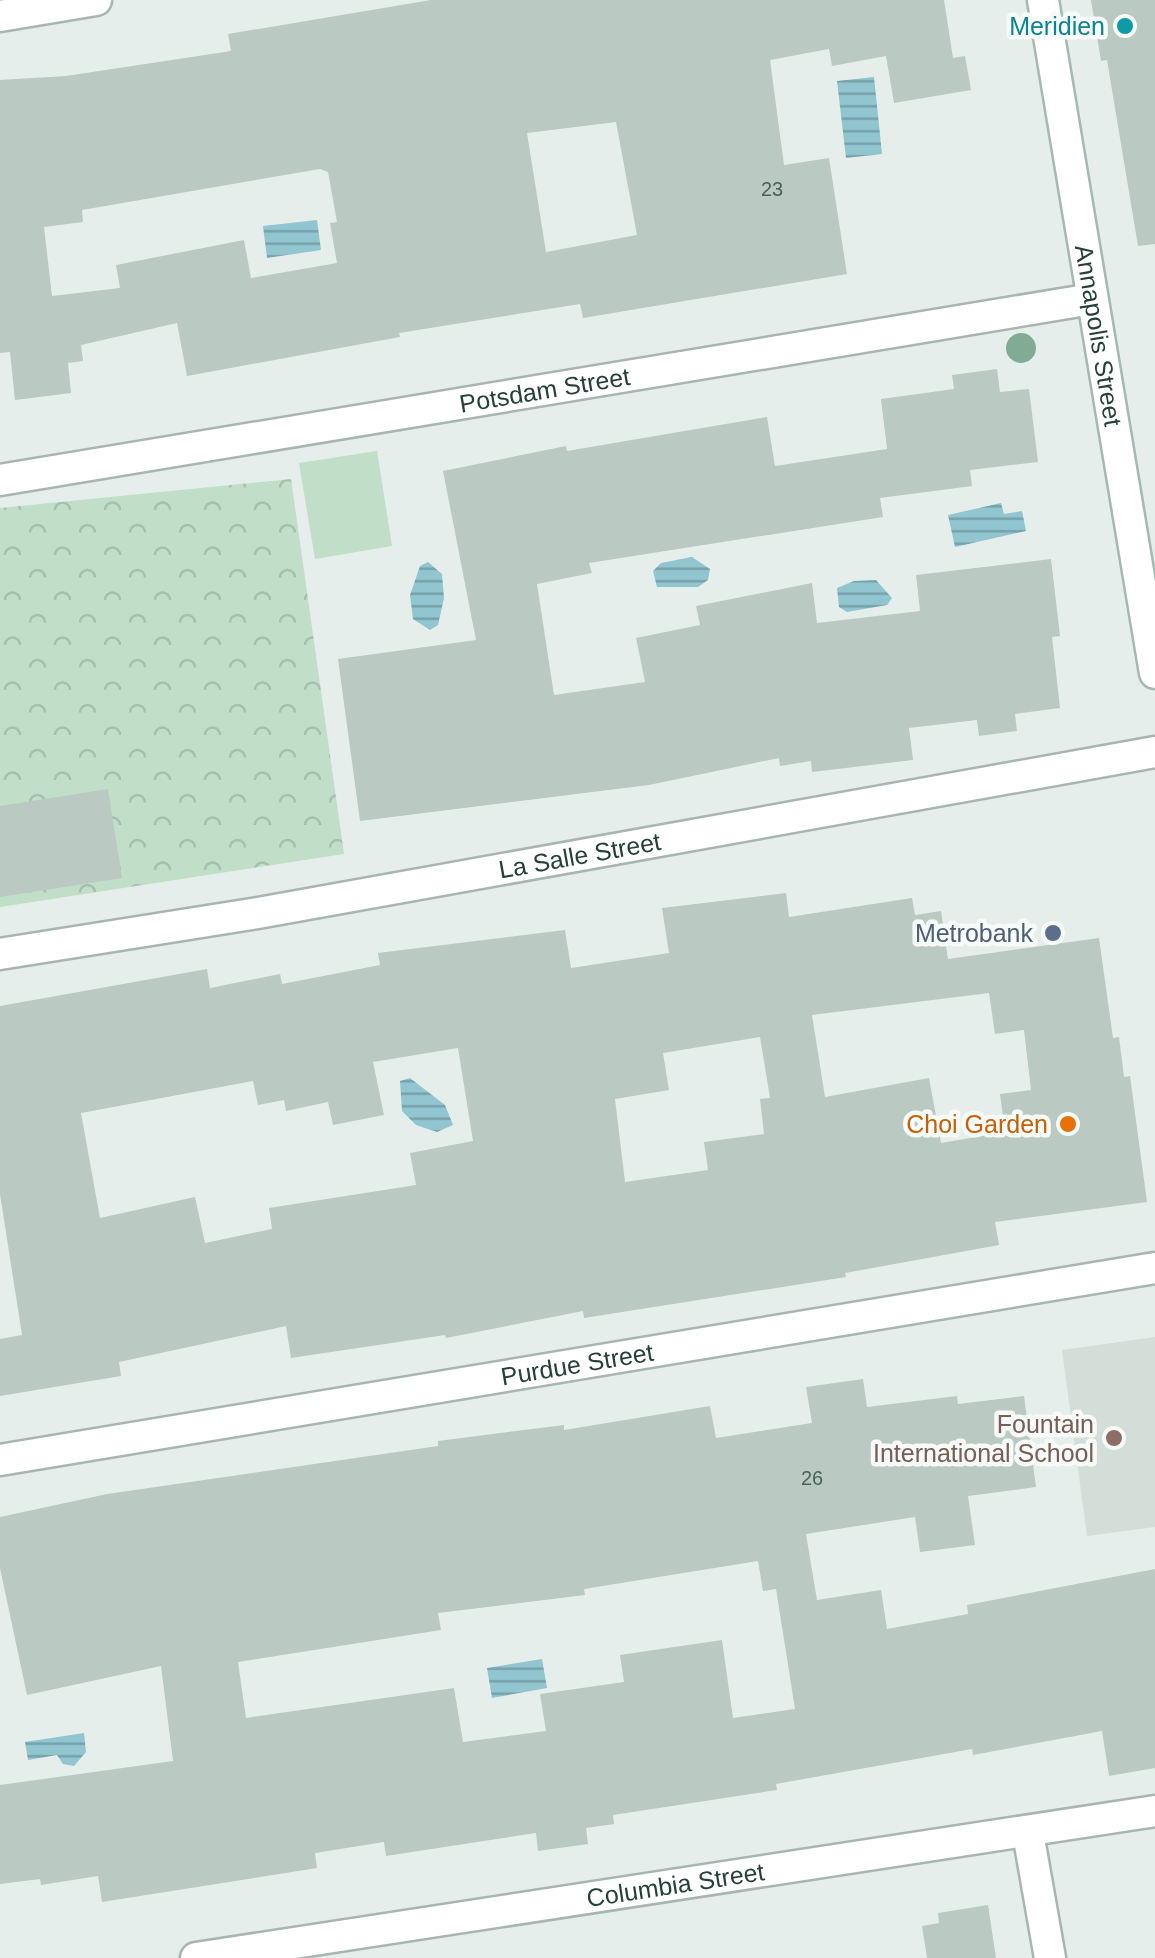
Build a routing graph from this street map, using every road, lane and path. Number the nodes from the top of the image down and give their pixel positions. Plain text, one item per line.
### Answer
1 (96, 0) edge
2 (1044, 0) edge
3 (0, 16) edge
4 (1092, 299) junction
5 (0, 480) edge
6 (1155, 673) edge
7 (1155, 752) edge
8 (0, 954) edge
9 (1155, 1268) edge
10 (0, 1460) edge
11 (1155, 1811) edge
12 (1028, 1833) junction
13 (196, 1958) edge
14 (1050, 1958) edge

1 - 3 street
2 - 4 street, Annapolis Street
4 - 5 street, Potsdam Street
4 - 6 street, Annapolis Street
7 - 8 street, La Salle Street
9 - 10 street, Purdue Street
11 - 12 street, Columbia Street
12 - 13 street, Columbia Street
12 - 14 street

